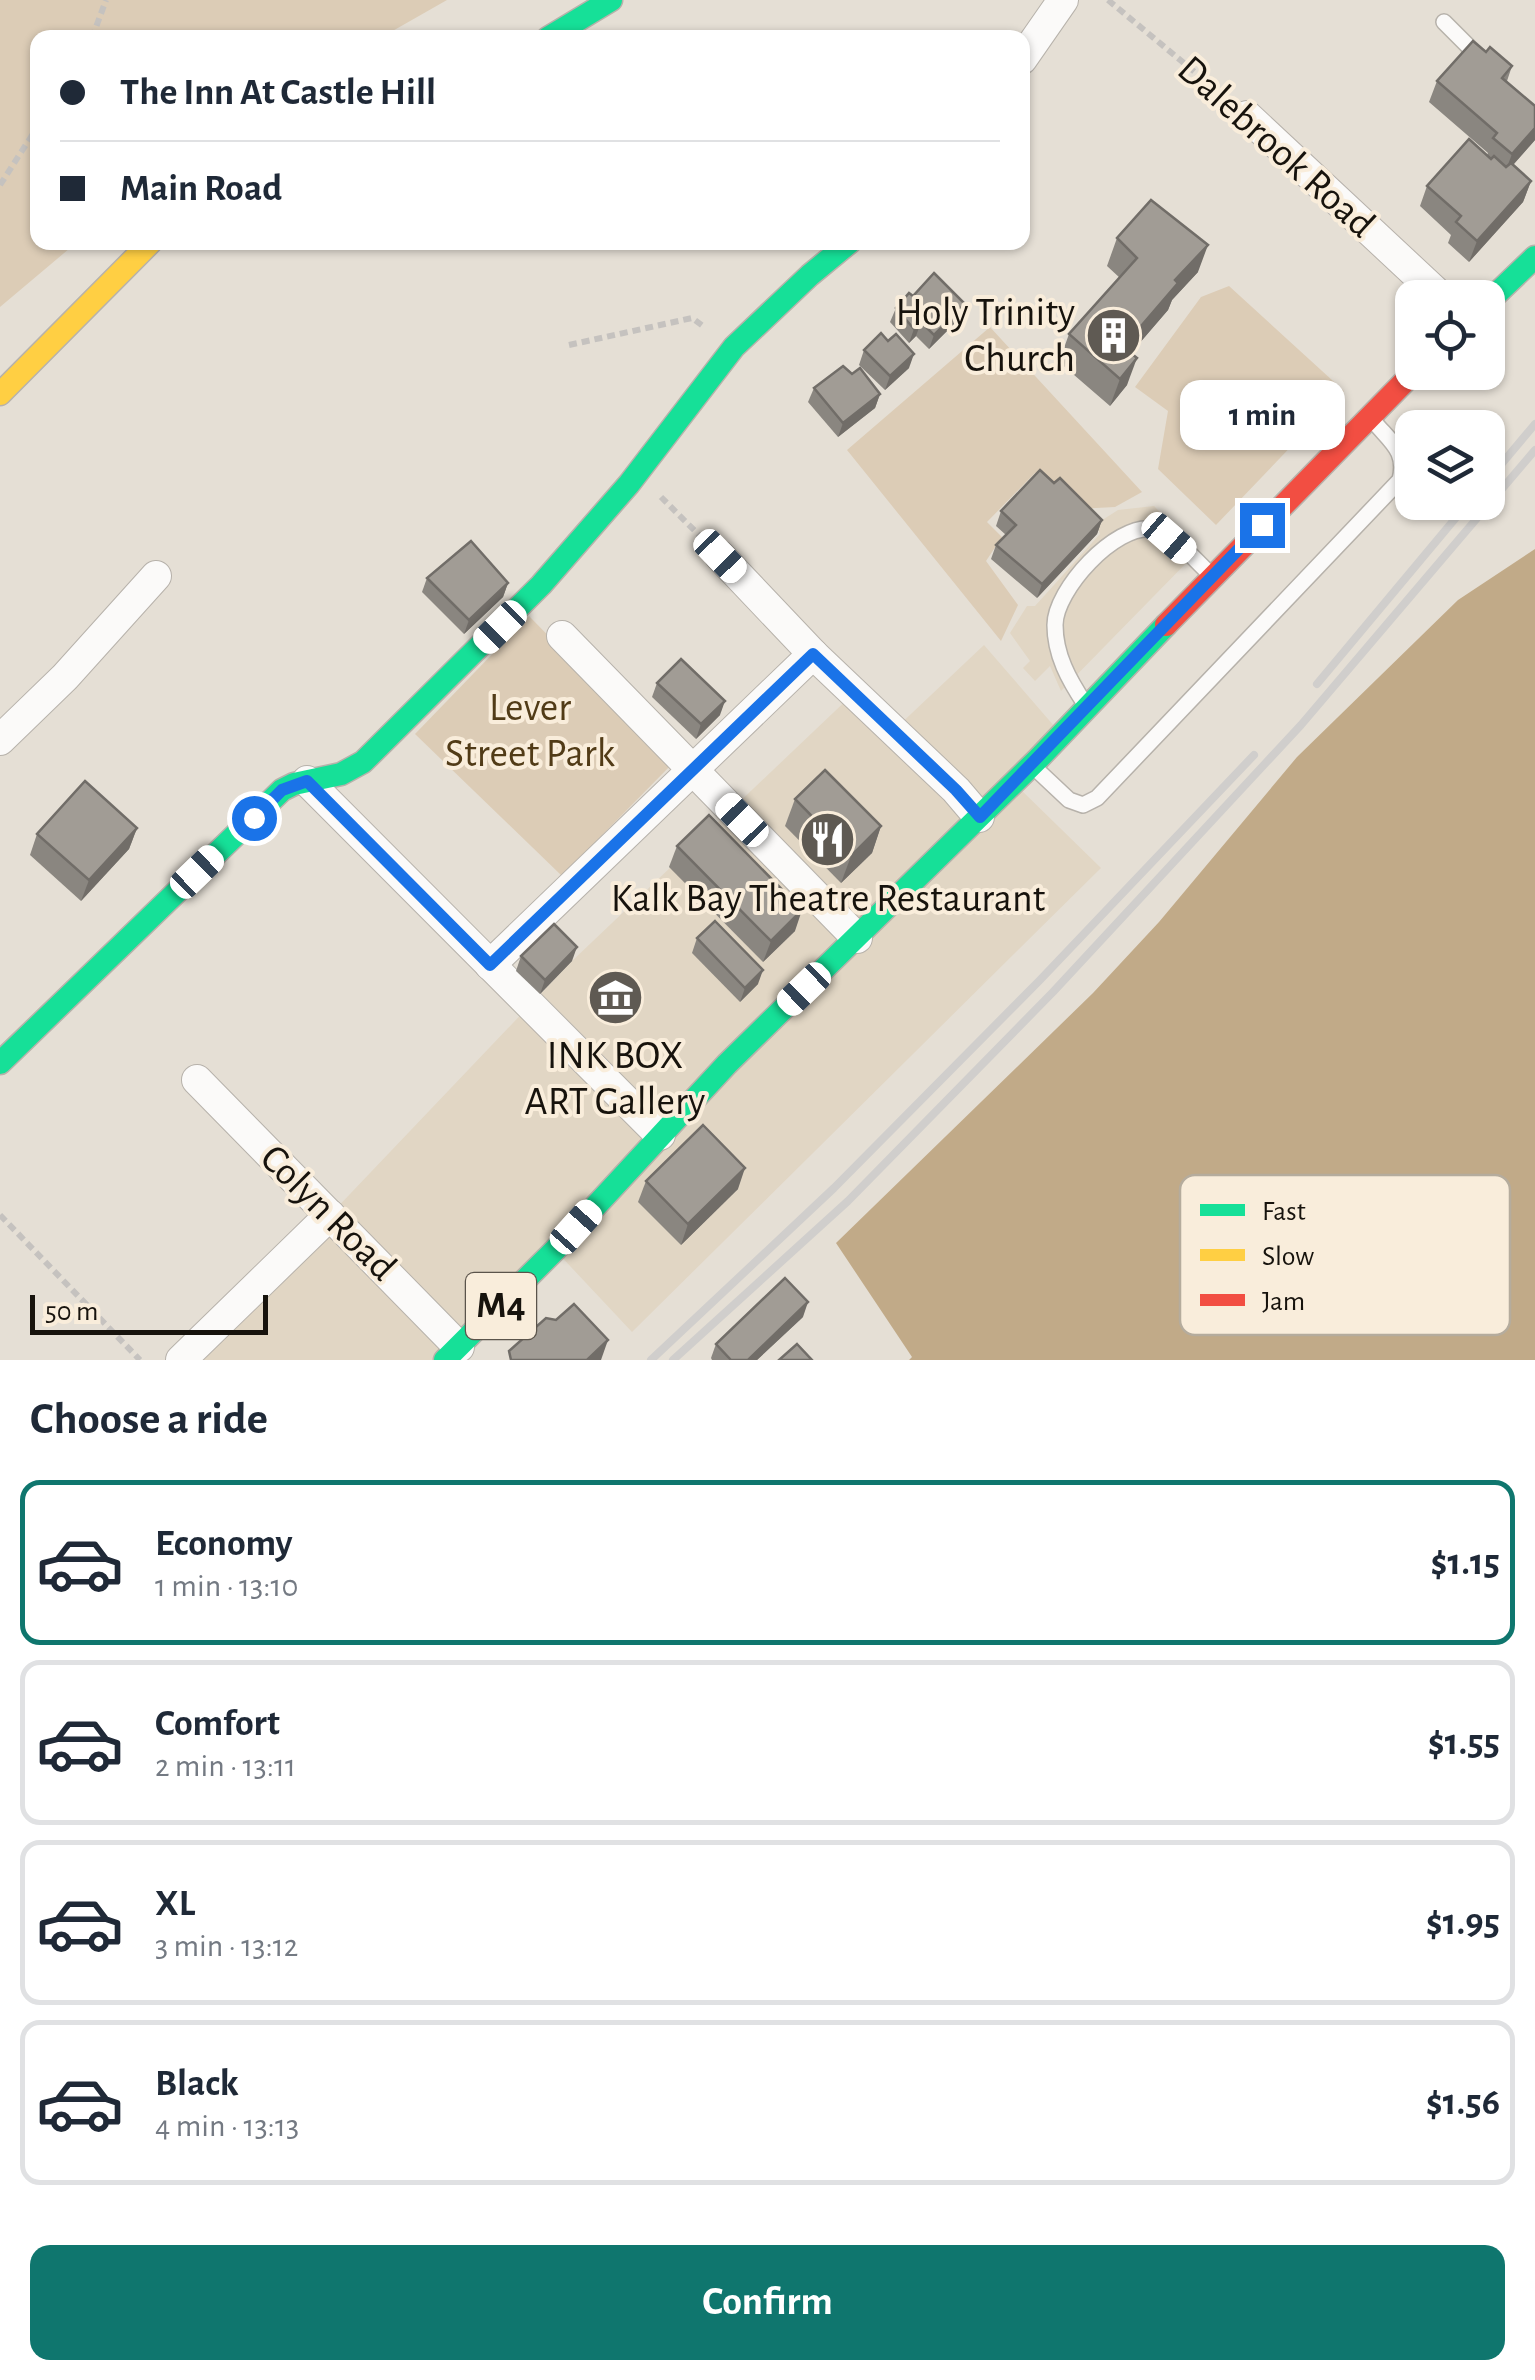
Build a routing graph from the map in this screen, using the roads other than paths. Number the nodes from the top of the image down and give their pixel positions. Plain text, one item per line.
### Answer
1 (611, 0) edge
2 (1063, 0) edge
3 (1444, 22) dead end
4 (561, 30) edge
5 (1030, 47) edge
6 (1496, 74) edge
7 (1247, 116) road end
8 (144, 250) edge
9 (840, 250) edge
10 (1535, 256) edge
11 (1423, 280) edge
12 (1505, 285) edge
13 (1396, 390) edge
14 (0, 394) edge
15 (1369, 416) junction
16 (720, 556) road end
17 (156, 576) dead end
18 (1213, 576) junction
19 (562, 636) dead end
20 (813, 654) junction
21 (1087, 707) junction
22 (0, 740) edge
23 (1031, 765) junction
24 (694, 770) junction
25 (307, 781) junction
26 (980, 817) junction
27 (857, 938) junction
28 (490, 965) junction
29 (0, 1064) edge
30 (197, 1080) dead end
31 (660, 1134) junction
32 (330, 1215) junction
33 (452, 1353) edge
34 (180, 1360) edge

1 - 4 main road
2 - 5 street
3 - 6 lane
7 - 11 street, Dalebrook Road
8 - 14 main road
9 - 25 main road
10 - 12 main road
13 - 15 main road, M4
15 - 18 main road, M4
15 - 23 lane
16 - 20 street
17 - 22 street
18 - 21 main road, M4
18 - 21 lane
19 - 24 street
20 - 24 street
20 - 26 street
21 - 23 main road, M4
23 - 26 main road, M4
24 - 27 street
24 - 28 street
25 - 28 street
25 - 29 main road
26 - 27 main road, M4
27 - 31 main road, M4
28 - 31 street
30 - 32 street, Colyn Road
31 - 33 main road, M4
32 - 33 street, Colyn Road
32 - 34 street

